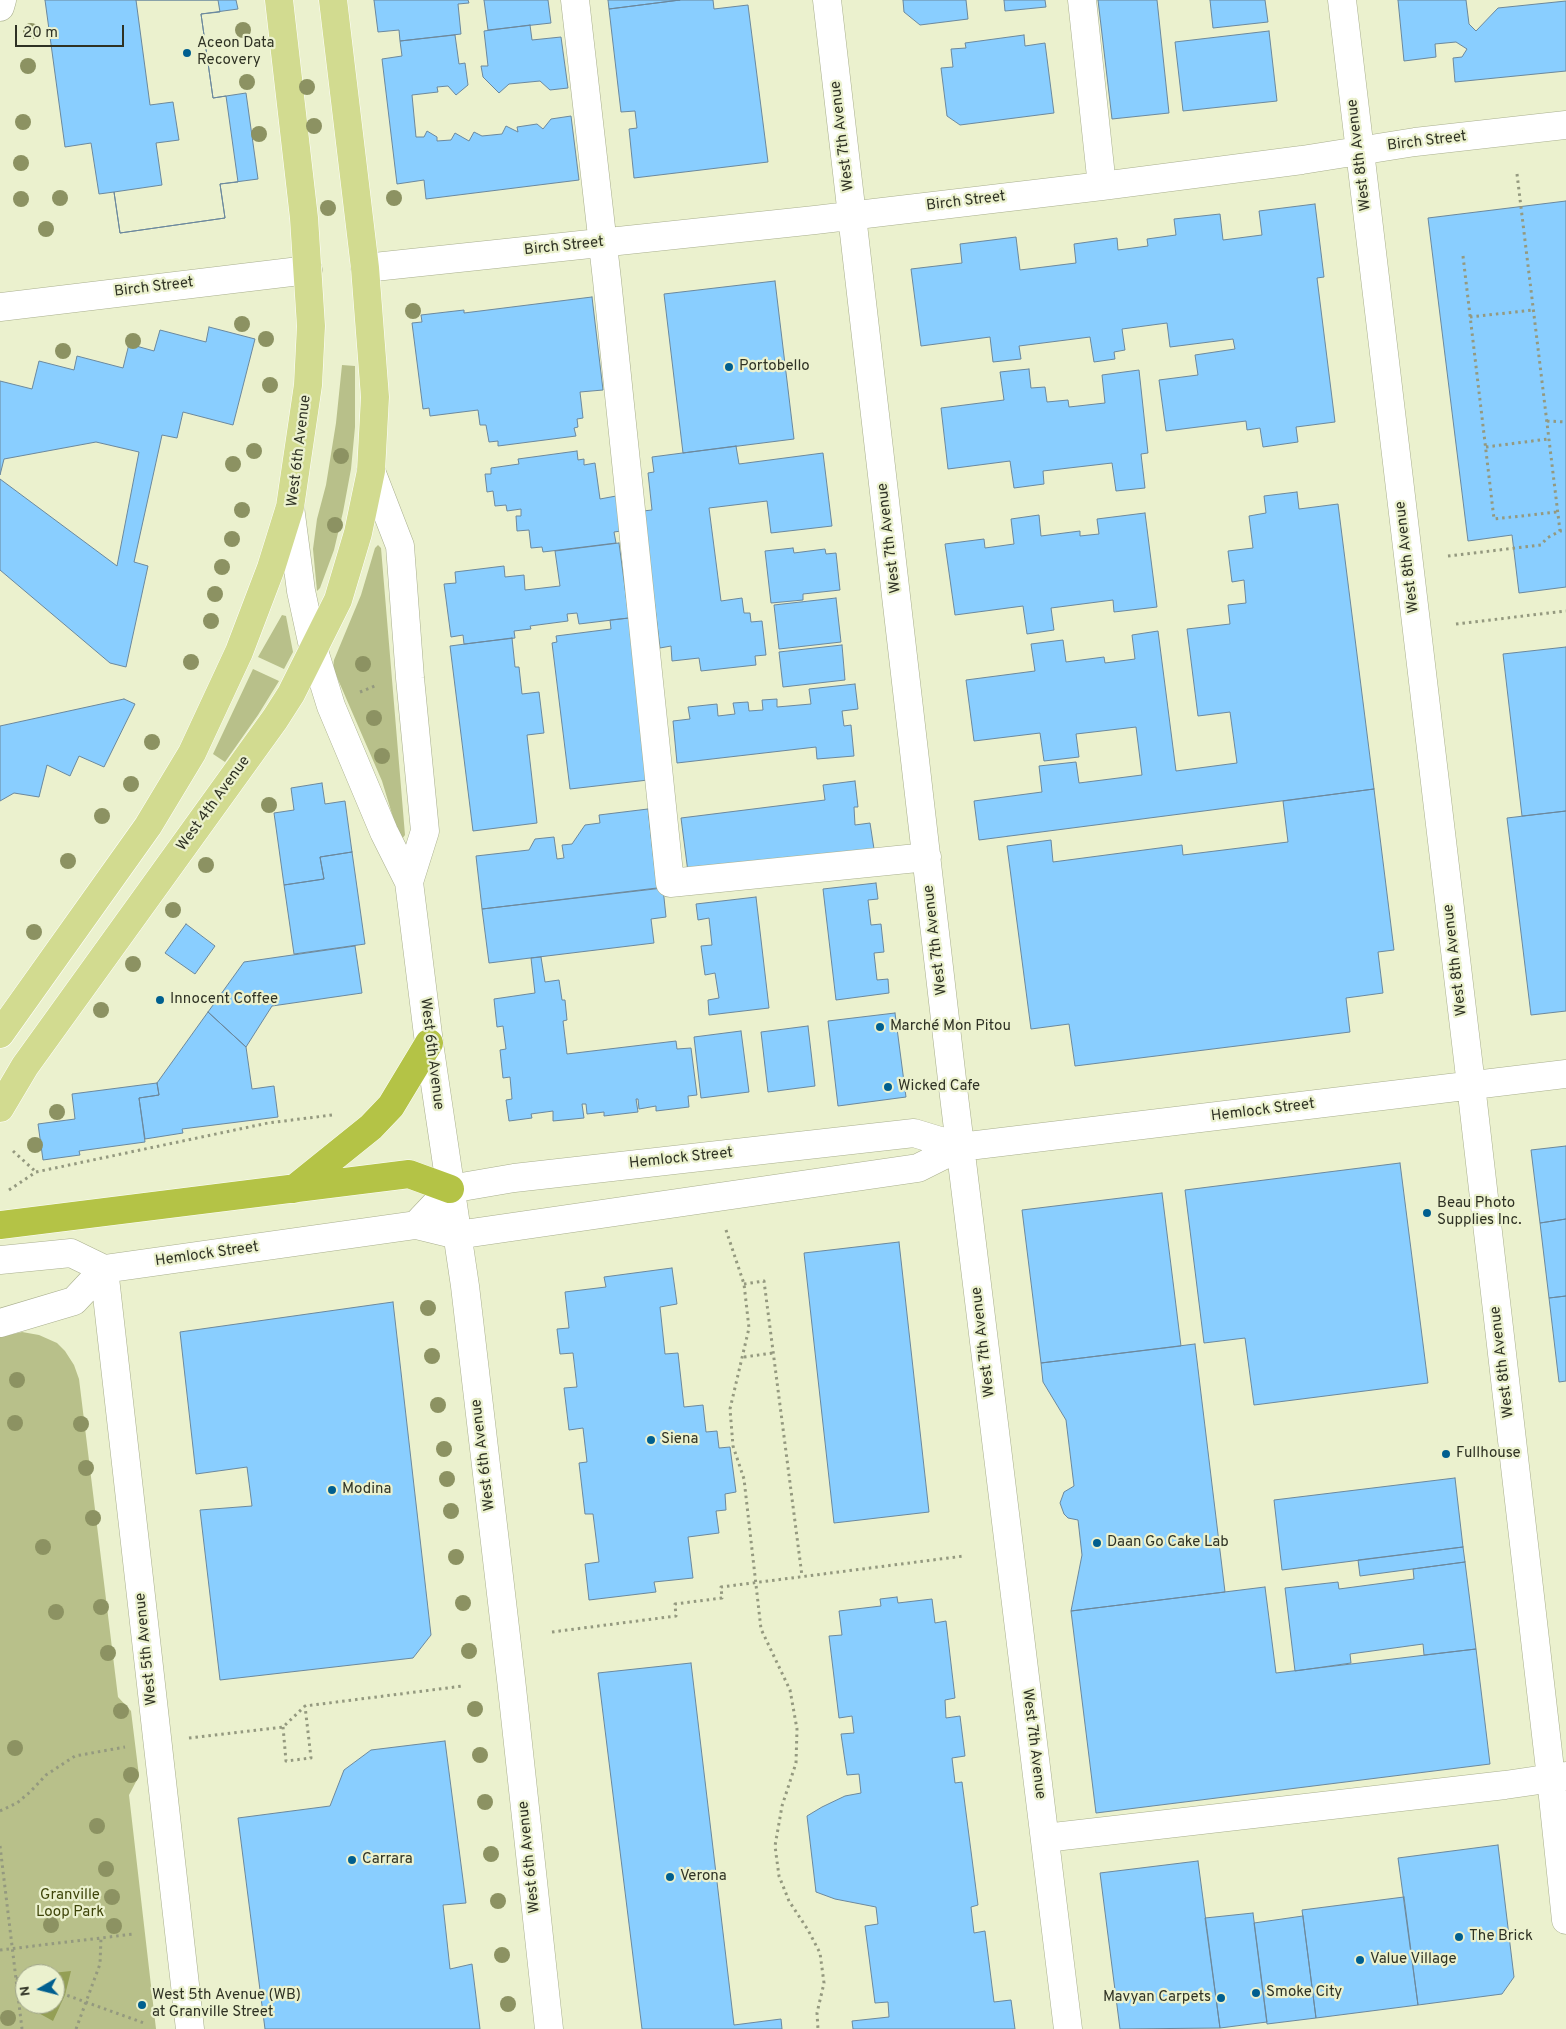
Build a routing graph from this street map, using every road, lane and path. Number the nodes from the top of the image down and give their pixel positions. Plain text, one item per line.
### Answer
1 (2, 0) edge
2 (279, 0) edge
3 (333, 0) edge
4 (575, 0) edge
5 (827, 0) edge
6 (1082, 0) edge
7 (1342, 0) edge
8 (0, 8) edge
9 (1566, 125) edge
10 (1360, 151) junction
11 (1517, 174) dead end
12 (1102, 186) junction
13 (852, 215) junction
14 (603, 243) junction
15 (1463, 256) dead end
16 (365, 268) junction
17 (308, 270) junction
18 (0, 307) edge
19 (1533, 310) junction
20 (1470, 317) junction
21 (1547, 421) junction
22 (1566, 422) edge
23 (1548, 439) junction
24 (1486, 447) junction
25 (371, 471) junction
26 (290, 507) junction
27 (1558, 512) junction
28 (1566, 531) edge
29 (1560, 532) junction
30 (1448, 556) dead end
31 (1566, 611) edge
32 (1456, 624) dead end
33 (314, 651) junction
34 (382, 683) dead end
35 (355, 694) dead end
36 (927, 857) junction
37 (409, 882) junction
38 (0, 1034) edge
39 (429, 1043) junction
40 (1566, 1074) edge
41 (1471, 1085) junction
42 (0, 1108) edge
43 (338, 1115) dead end
44 (960, 1147) junction
45 (13, 1151) dead end
46 (36, 1172) junction
47 (450, 1189) junction
48 (284, 1190) junction
49 (7, 1191) dead end
50 (0, 1225) edge
51 (416, 1225) junction
52 (726, 1230) dead end
53 (457, 1235) junction
54 (0, 1260) edge
55 (104, 1269) junction
56 (744, 1284) junction
57 (0, 1323) edge
58 (773, 1353) junction
59 (744, 1356) junction
60 (964, 1556) dead end
61 (802, 1576) junction
62 (756, 1582) junction
63 (552, 1632) dead end
64 (463, 1686) dead end
65 (305, 1706) junction
66 (283, 1727) junction
67 (185, 1739) dead end
68 (128, 1746) dead end
69 (1559, 1777) edge
70 (0, 1811) edge
71 (1045, 1838) junction
72 (0, 1846) edge
73 (1566, 1920) edge
74 (134, 1934) dead end
75 (101, 1938) junction
76 (12, 1949) junction
77 (0, 1950) edge
78 (15, 1971) edge
79 (65, 1995) edge
80 (87, 2002) junction
81 (20, 2014) edge
82 (144, 2023) dead end
83 (22, 2029) edge
84 (76, 2029) edge
85 (190, 2029) edge
86 (549, 2029) edge
87 (818, 2029) edge
88 (1068, 2029) edge

1 - 8 street
2 - 17 main road, West 6th Avenue
3 - 16 main road, West 6th Avenue
4 - 14 street
5 - 13 street, West 7th Avenue
6 - 12 street
7 - 10 street, West 8th Avenue
9 - 10 street, Birch Street
10 - 12 street, Birch Street
10 - 41 street, West 8th Avenue
11 - 19 path
12 - 13 street, Birch Street
13 - 14 street, Birch Street
13 - 36 street, West 7th Avenue
14 - 16 street, Birch Street
14 - 36 street
15 - 20 path
16 - 25 main road, West 6th Avenue
17 - 18 street, Birch Street
17 - 26 main road, West 6th Avenue
19 - 20 path
19 - 21 path
20 - 24 path
21 - 22 path
21 - 23 path
23 - 24 path
23 - 27 path
24 - 27 path
25 - 33 main road, West 4th Avenue
25 - 37 street, West 6th Avenue
26 - 33 street, West 6th Avenue
26 - 38 main road
27 - 29 path
28 - 29 path
29 - 30 path
31 - 32 path
33 - 37 street, West 6th Avenue
33 - 42 main road, West 4th Avenue
34 - 35 path
36 - 44 street, West 7th Avenue
37 - 39 street, West 6th Avenue
39 - 47 street, West 6th Avenue
39 - 48 highway
40 - 41 street, Hemlock Street
41 - 44 street, Hemlock Street
41 - 69 street, West 8th Avenue
43 - 46 path
44 - 47 street, Hemlock Street
44 - 53 street, Hemlock Street
44 - 71 street, West 7th Avenue
45 - 46 path
46 - 49 path
47 - 48 highway
47 - 51 street
47 - 53 street, West 6th Avenue
48 - 50 highway
51 - 53 street, Hemlock Street
51 - 55 street, Hemlock Street
52 - 56 path
53 - 86 street, West 6th Avenue
54 - 55 street
55 - 57 street
55 - 85 street, West 5th Avenue
56 - 58 path
56 - 59 path
58 - 59 path
58 - 61 path
59 - 62 path
60 - 61 path
61 - 62 path
62 - 63 path
62 - 87 path
64 - 65 path
65 - 66 path
65 - 66 path
66 - 67 path
68 - 70 path
69 - 71 street
69 - 73 street, West 8th Avenue
71 - 88 street, West 7th Avenue
72 - 76 path
74 - 75 path
75 - 76 path
75 - 80 path
76 - 77 path
76 - 78 path
79 - 80 path
80 - 82 path
80 - 84 path
81 - 83 path

